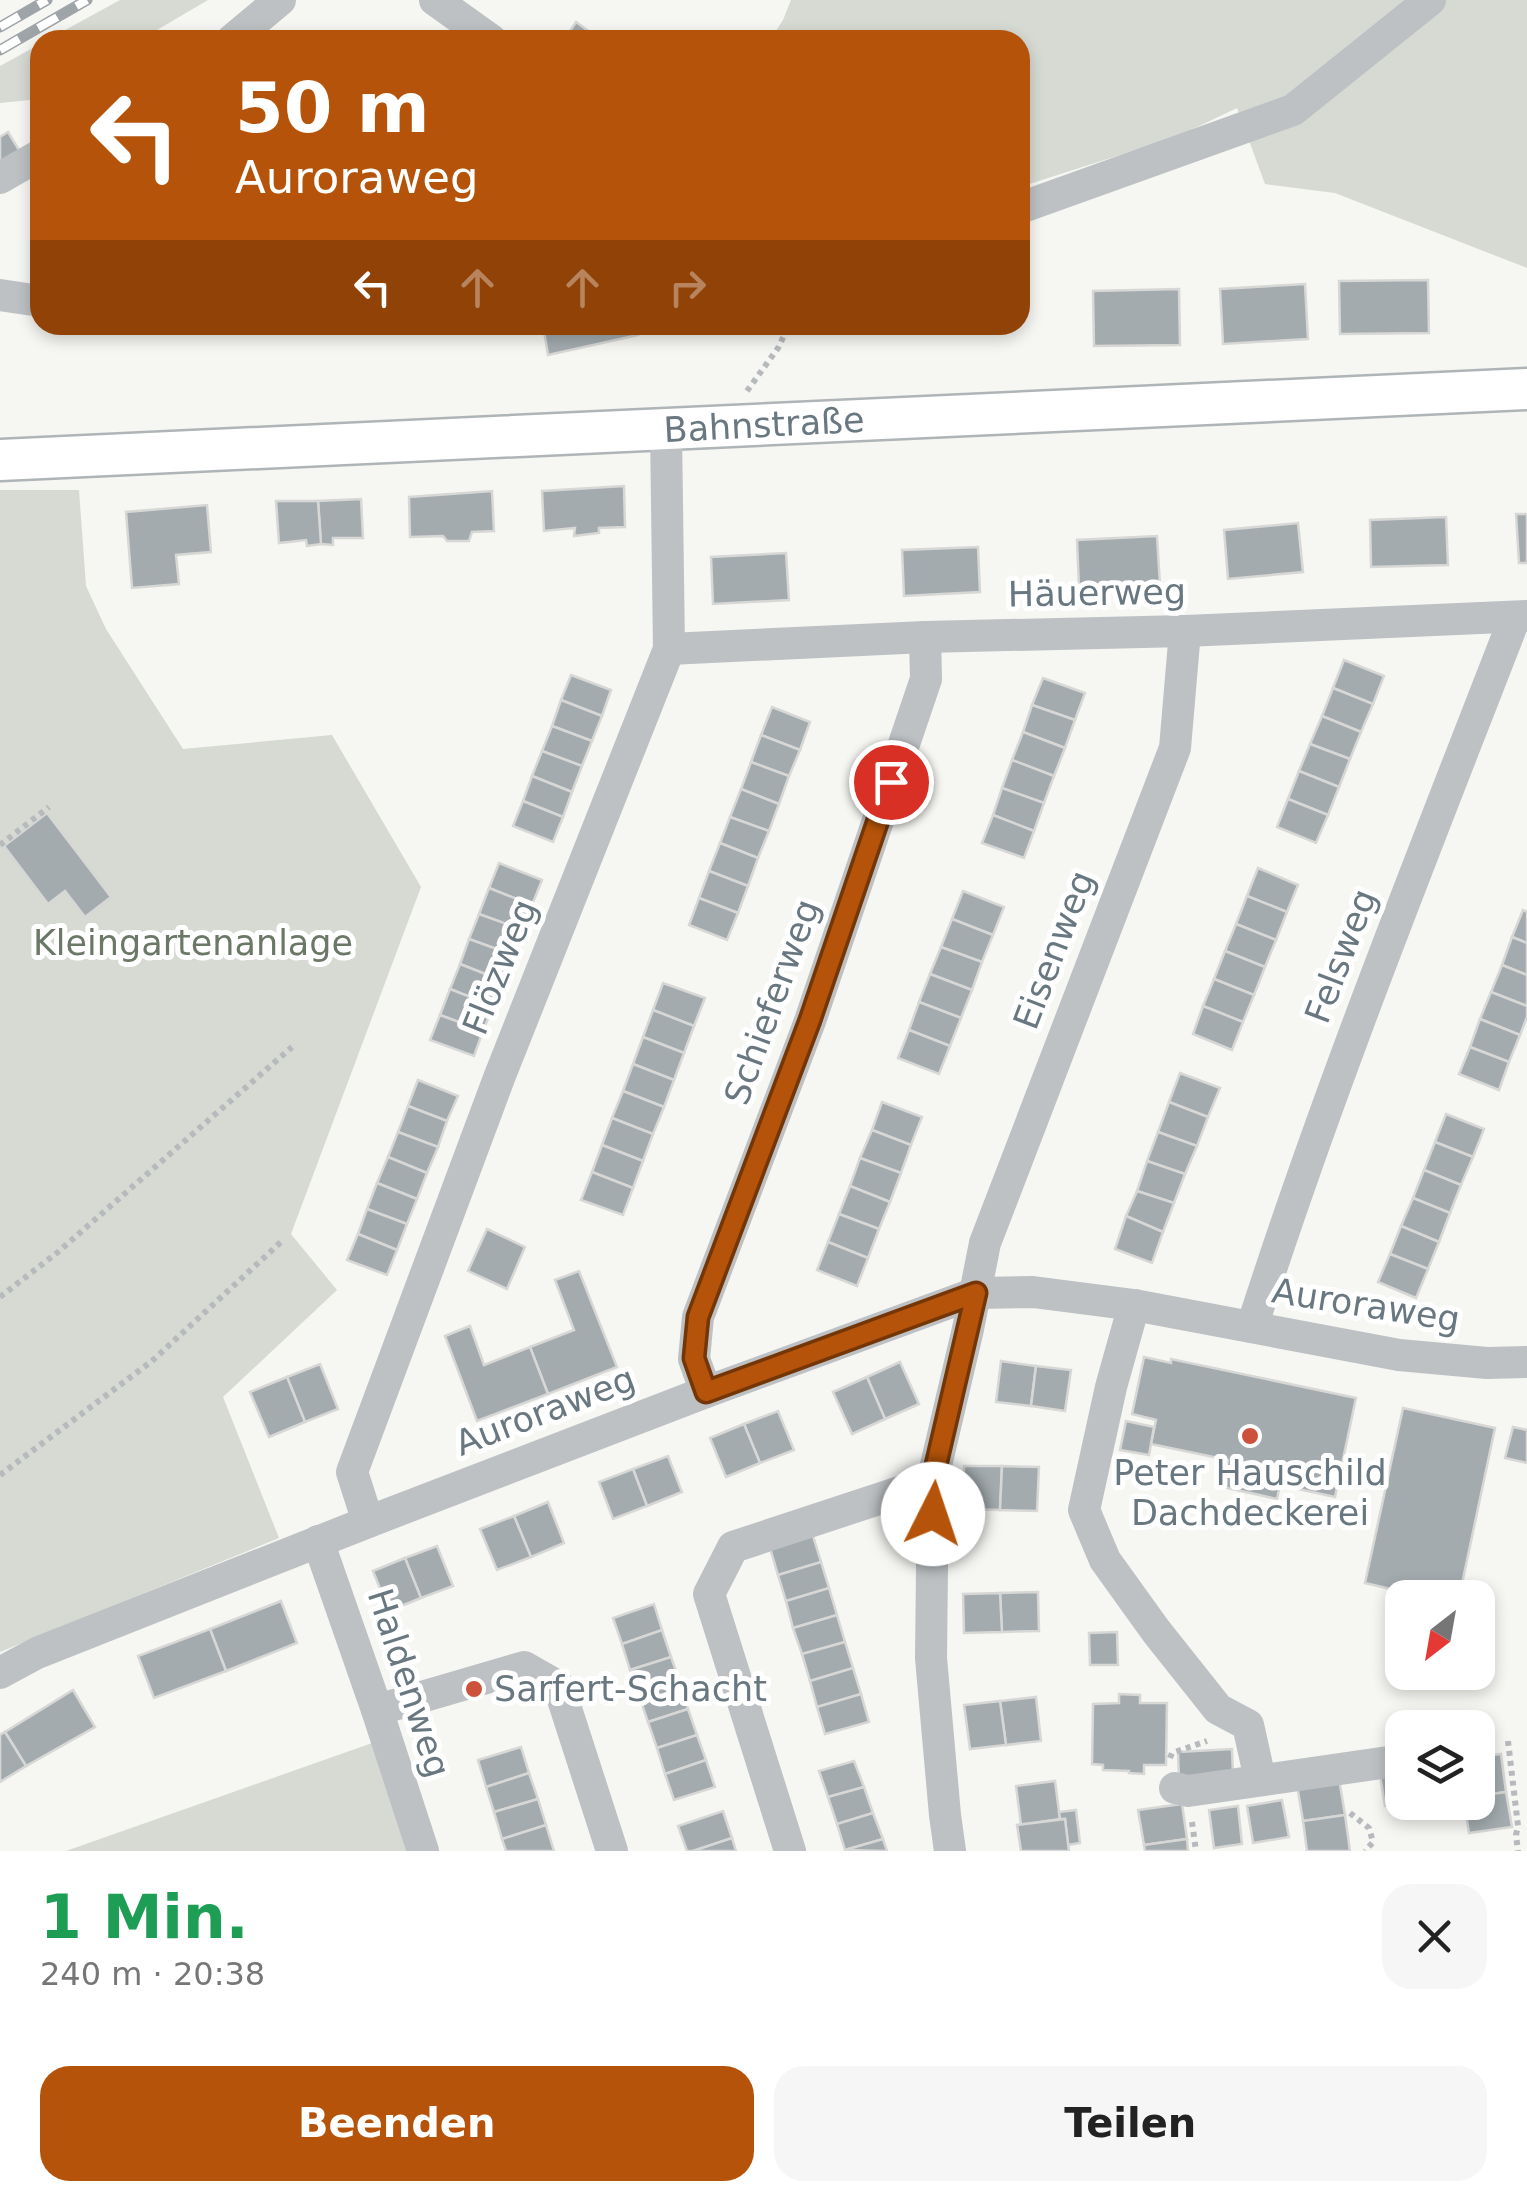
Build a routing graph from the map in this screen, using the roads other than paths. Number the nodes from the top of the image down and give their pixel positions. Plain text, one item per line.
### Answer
1 (280, 0) edge
2 (435, 0) edge
3 (1430, 0) edge
4 (244, 30) edge
5 (477, 30) edge
6 (30, 161) edge
7 (0, 178) edge
8 (1030, 204) edge
9 (0, 295) edge
10 (30, 300) edge
11 (1527, 389) edge
12 (666, 430) junction
13 (0, 460) edge
14 (1521, 617) edge
15 (1185, 632) junction
16 (925, 637) junction
17 (668, 648) junction
18 (976, 1293) junction
19 (1134, 1306) junction
20 (1252, 1327) junction
21 (1527, 1362) edge
22 (706, 1392) junction
23 (933, 1478) junction
24 (368, 1522) junction
25 (318, 1541) junction
26 (0, 1673) edge
27 (377, 1710) junction
28 (1385, 1763) edge
29 (1171, 1778) road end
30 (1260, 1779) junction
31 (422, 1851) edge
32 (612, 1851) edge
33 (790, 1851) edge
34 (950, 1851) edge

1 - 4 street
2 - 5 street
3 - 8 street
6 - 7 street
9 - 10 street
11 - 12 main road, Bahnstraße
12 - 13 main road, Bahnstraße
12 - 17 street, Flözweg
14 - 15 street, Häuerweg
14 - 20 street, Felsweg
15 - 16 street, Häuerweg
15 - 18 street, Eisenweg
16 - 17 street, Häuerweg
16 - 22 street, Schieferweg
17 - 24 street, Flözweg
18 - 19 street, Auroraweg
18 - 22 street, Auroraweg
18 - 23 street, Eisenweg
19 - 20 street, Auroraweg
19 - 30 street
20 - 21 street, Auroraweg
22 - 24 street, Auroraweg
23 - 33 street
23 - 34 street, Eisenweg
24 - 25 street, Auroraweg
25 - 26 street, Auroraweg
25 - 27 street, Haldenweg
27 - 31 street, Haldenweg
27 - 32 street
28 - 30 street
29 - 30 street

